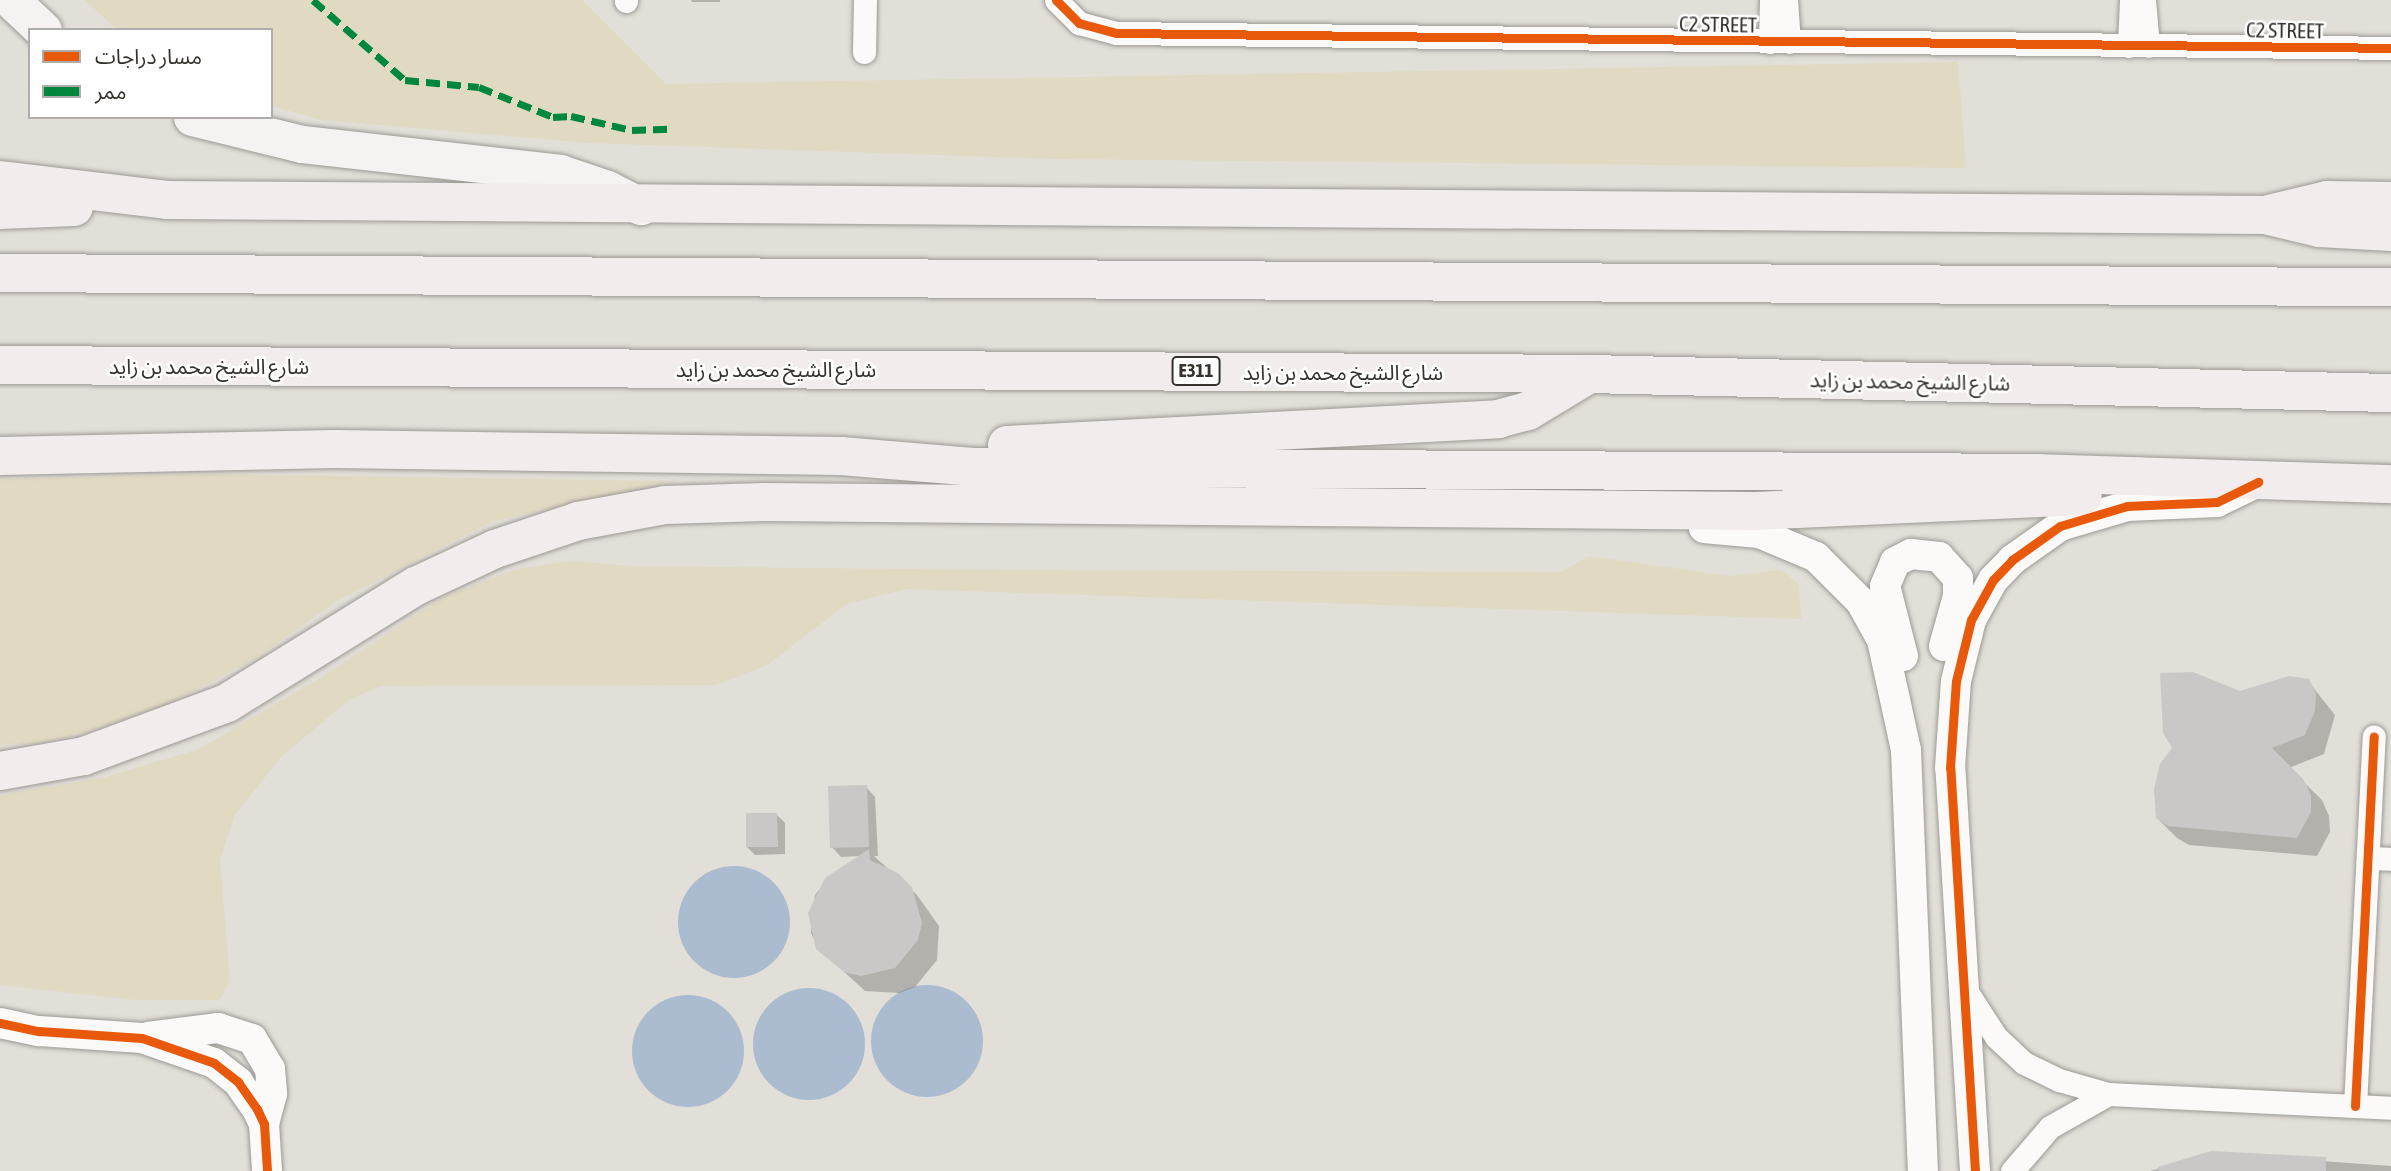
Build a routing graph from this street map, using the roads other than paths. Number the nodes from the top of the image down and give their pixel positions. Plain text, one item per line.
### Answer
1 (11, 0) edge
2 (864, 0) edge
3 (1056, 0) edge
4 (1771, 0) edge
5 (1786, 0) edge
6 (2132, 0) edge
7 (2144, 0) edge
8 (41, 28) edge
9 (1779, 42) junction
10 (2139, 46) junction
11 (2391, 48) edge
12 (864, 52) dead end
13 (199, 119) edge
14 (0, 180) edge
15 (167, 200) junction
16 (2391, 201) edge
17 (642, 207) junction
18 (0, 210) edge
19 (2265, 215) junction
20 (2391, 232) edge
21 (0, 273) edge
22 (2391, 287) edge
23 (0, 365) edge
24 (1589, 374) junction
25 (2391, 393) edge
26 (0, 456) edge
27 (841, 456) junction
28 (2203, 480) junction
29 (2258, 482) junction
30 (2391, 484) edge
31 (1595, 510) junction
32 (2374, 736) dead end
33 (1906, 750) junction
34 (1951, 754) junction
35 (3, 771) edge
36 (2368, 858) junction
37 (2391, 859) edge
38 (1964, 987) junction
39 (0, 1023) edge
40 (142, 1038) junction
41 (2108, 1094) junction
42 (2354, 1106) junction
43 (2391, 1108) edge
44 (264, 1124) junction
45 (267, 1171) edge
46 (1923, 1171) edge
47 (1975, 1171) edge
48 (2012, 1171) edge

1 - 8 main road
2 - 12 street
3 - 9 street, C2 STREET
4 - 9 street
5 - 9 street
6 - 10 street
7 - 10 street
9 - 10 street, C2 STREET
10 - 11 street, C2 STREET
13 - 17 main road
14 - 15 highway
15 - 17 highway
15 - 18 highway
16 - 19 highway
17 - 19 highway
19 - 20 highway
21 - 22 highway
23 - 24 highway, شارع الشيخ محمد بن زايد / E311
24 - 25 highway, شارع الشيخ محمد بن زايد / E311
24 - 27 highway
26 - 27 highway
27 - 28 highway
28 - 29 highway
28 - 31 highway
29 - 30 highway
29 - 34 street
31 - 33 street
31 - 35 highway
32 - 36 street
33 - 34 street
33 - 46 street
34 - 38 street
36 - 37 street
36 - 42 street
38 - 41 street
38 - 47 street
39 - 40 street
40 - 44 street
40 - 44 street
41 - 42 street
41 - 48 street
42 - 43 street
44 - 45 street

